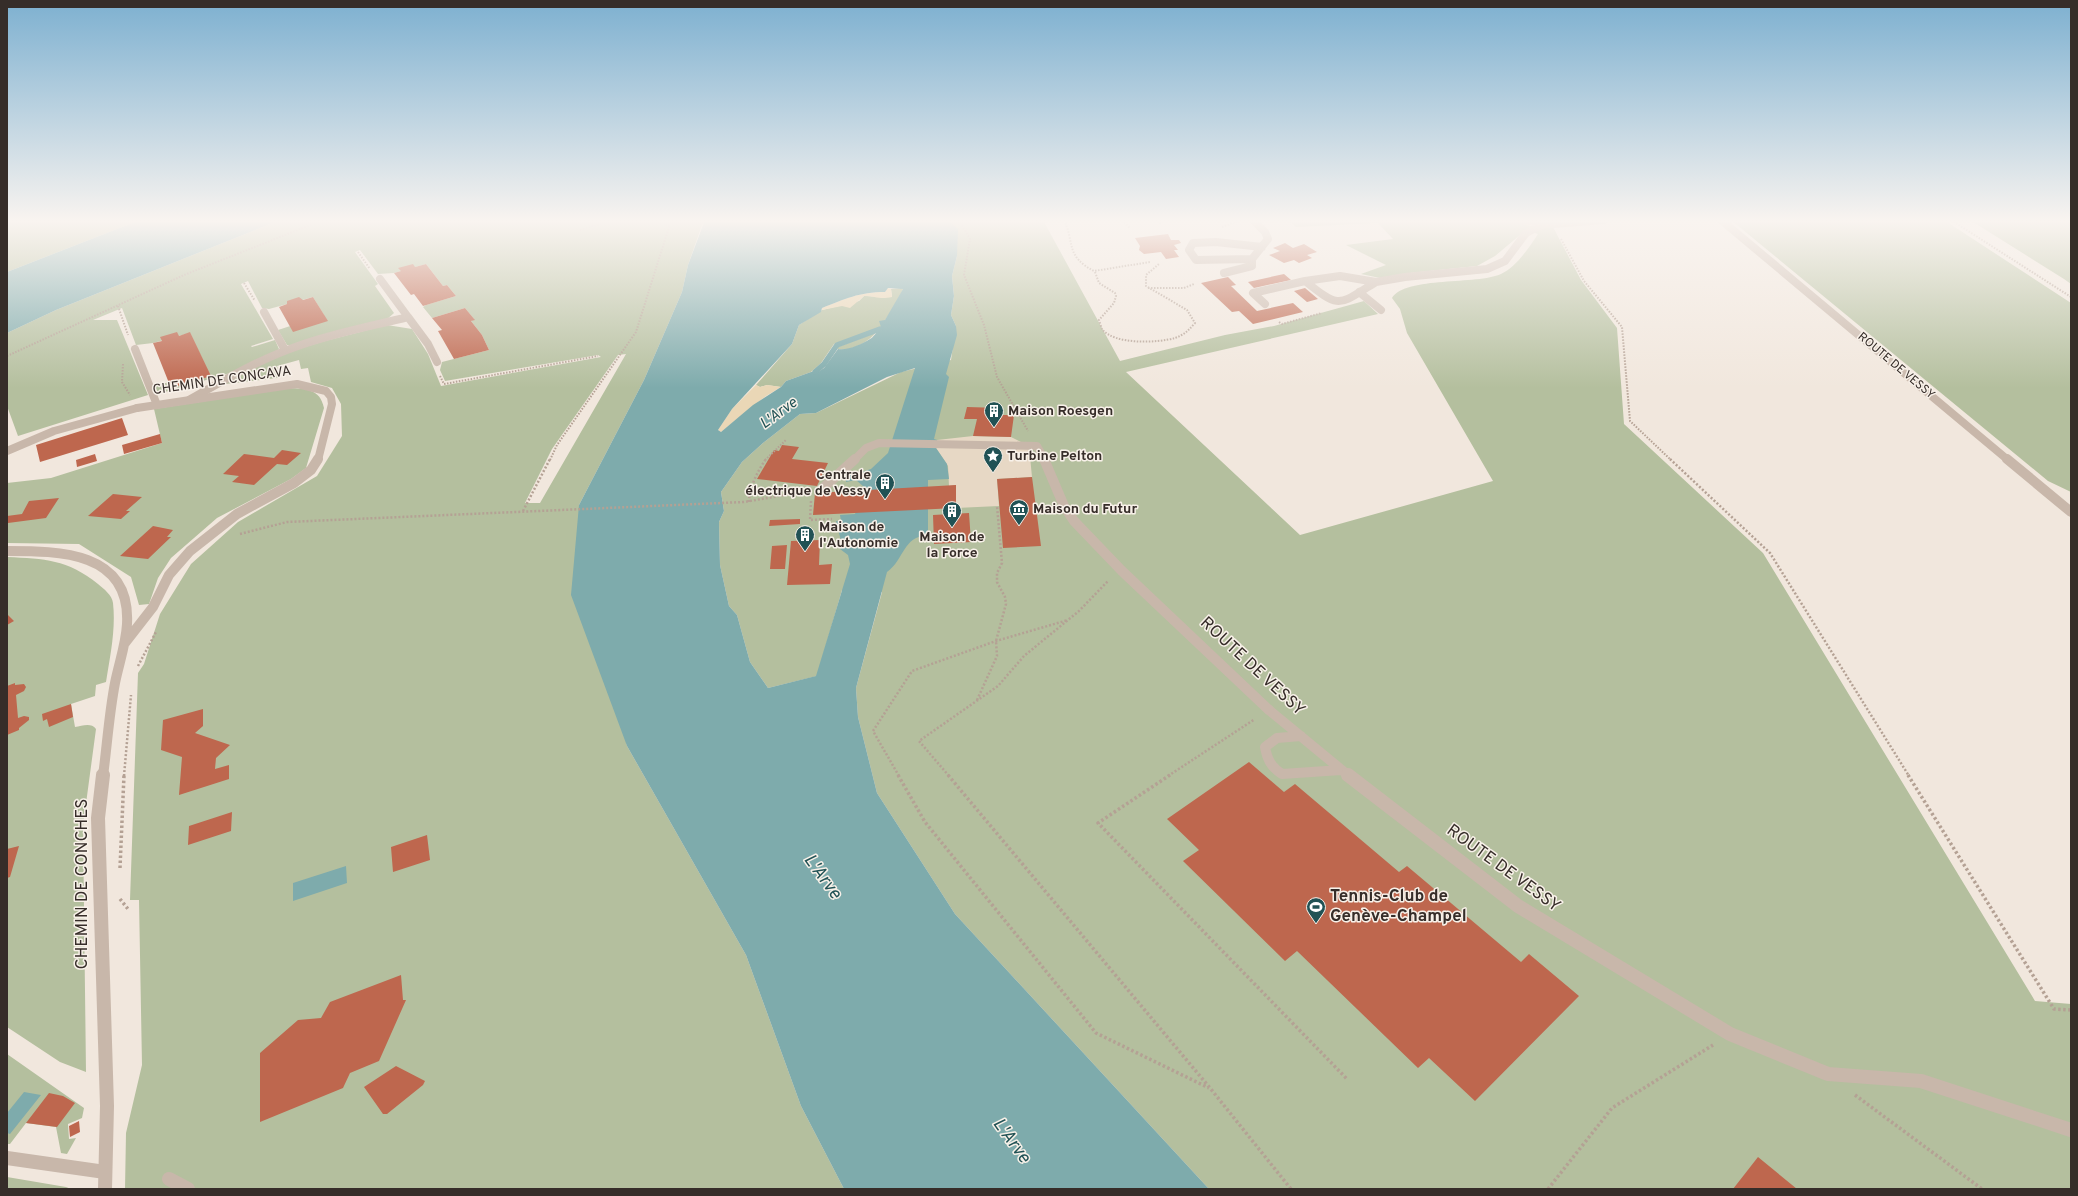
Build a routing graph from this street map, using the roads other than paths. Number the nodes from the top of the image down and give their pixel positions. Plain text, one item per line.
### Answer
1 (1421, 276) edge
2 (1789, 276) edge
3 (380, 279) road end
4 (1305, 281) junction
5 (1376, 282) junction
6 (1359, 292) junction
7 (1265, 304) dead end
8 (1381, 310) dead end
9 (264, 312) road end
10 (408, 317) junction
11 (135, 349) road end
12 (285, 350) junction
13 (437, 362) road end
14 (189, 400) junction
15 (157, 405) junction
16 (7, 450) edge
17 (822, 489) road end
18 (2067, 505) edge
19 (2071, 512) edge
20 (7, 551) edge
21 (125, 643) junction
22 (1301, 736) junction
23 (1341, 770) junction
24 (2071, 1130) edge
25 (7, 1158) edge
26 (105, 1172) junction
27 (169, 1179) dead end
28 (105, 1189) edge
29 (188, 1189) edge

1 - 5 street
2 - 18 street, ROUTE DE VESSY
3 - 10 street
4 - 5 street
4 - 6 street
4 - 7 street
5 - 6 street
6 - 8 street
9 - 12 street
10 - 12 street
10 - 13 street
11 - 15 street
12 - 14 street
14 - 15 street, CHEMIN DE CONCAVA
14 - 21 street, CHEMIN DE CONCAVA
15 - 16 street, CHEMIN DE CONCAVA
17 - 22 street, ROUTE DE VESSY
18 - 19 street, ROUTE DE VESSY
20 - 21 street, CHEMIN DE CONCHES
21 - 26 street, CHEMIN DE CONCHES
22 - 23 street, ROUTE DE VESSY
22 - 23 street
23 - 24 street, ROUTE DE VESSY
25 - 26 street
26 - 28 street, CHEMIN DE CONCHES
27 - 29 street

